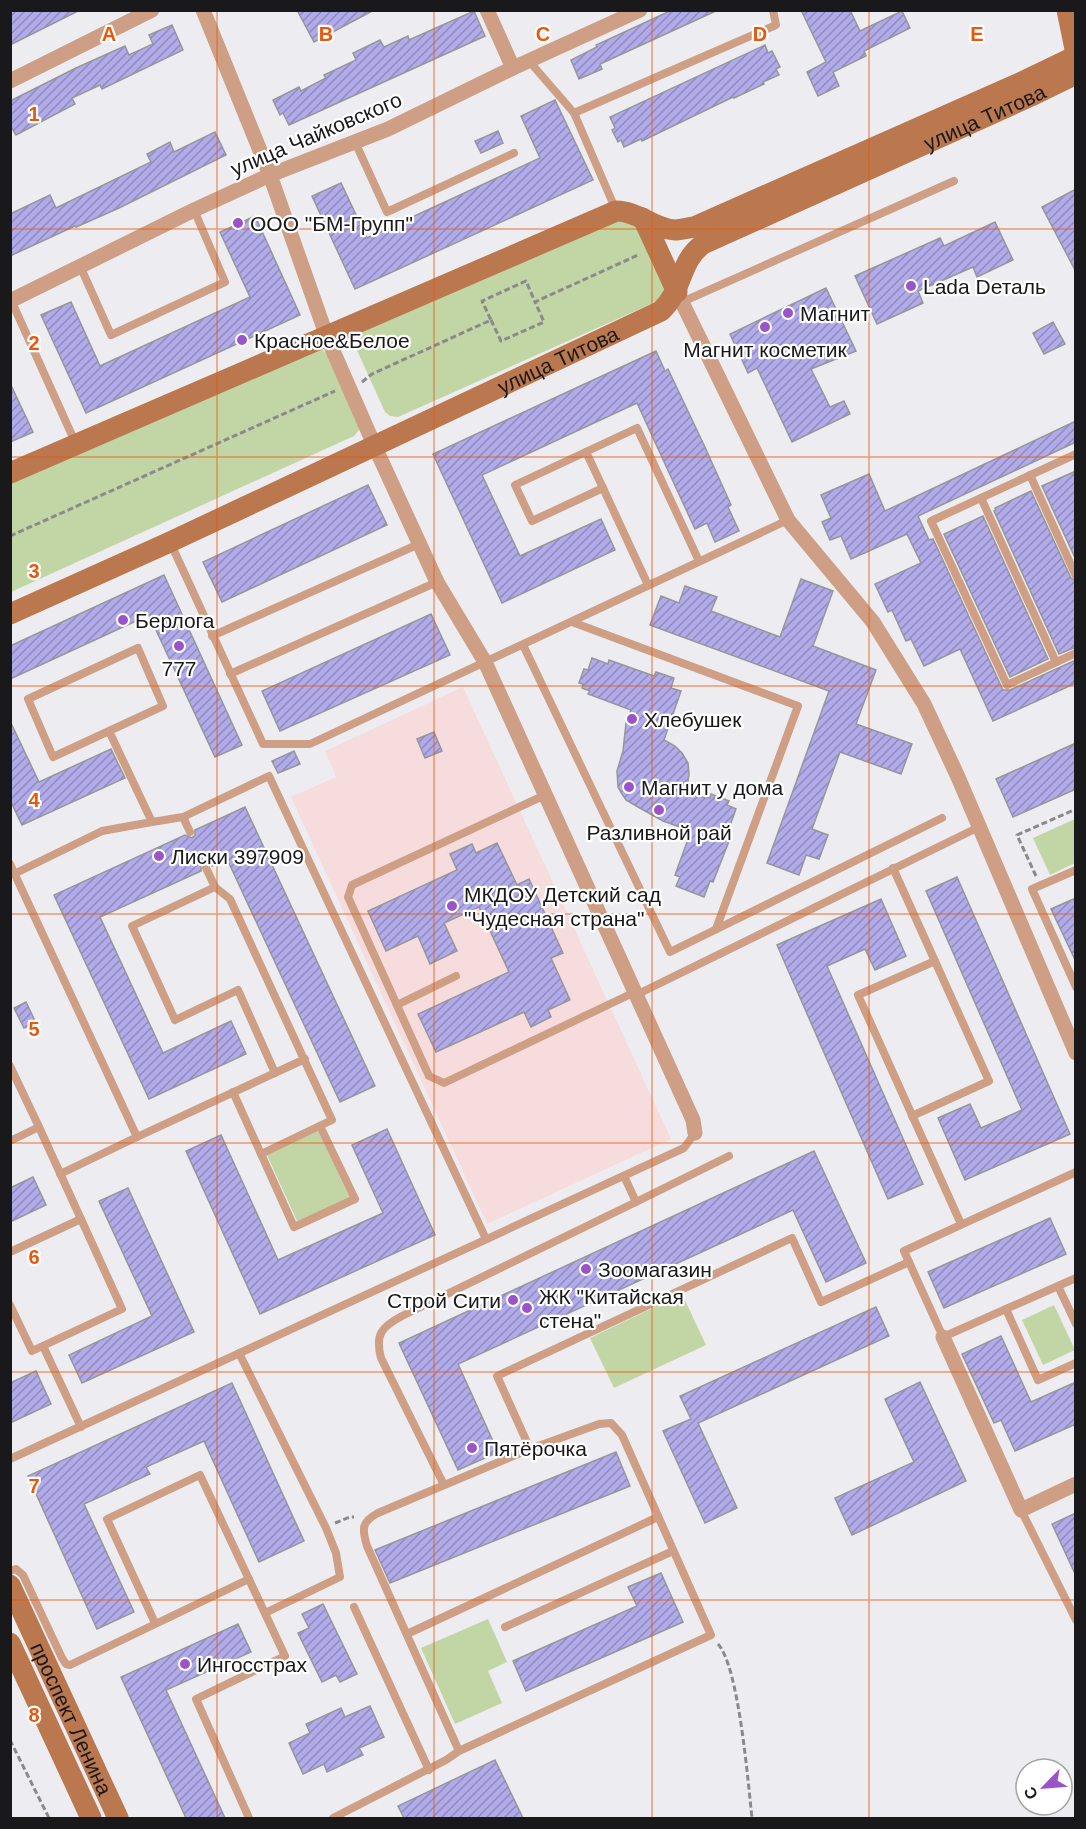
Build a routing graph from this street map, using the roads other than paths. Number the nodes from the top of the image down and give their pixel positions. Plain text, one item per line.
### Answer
1 (152, 10) edge
2 (203, 10) edge
3 (487, 10) edge
4 (640, 10) edge
5 (773, 10) edge
6 (1067, 10) edge
7 (1076, 55) edge
8 (529, 61) junction
9 (513, 68) junction
10 (1076, 74) edge
11 (10, 81) edge
12 (574, 113) junction
13 (355, 142) junction
14 (514, 153) dead end
15 (270, 175) junction
16 (954, 180) dead end
17 (194, 210) junction
18 (616, 211) junction
19 (643, 218) junction
20 (80, 266) junction
21 (679, 297) junction
22 (11, 300) edge
23 (661, 311) junction
24 (691, 323) junction
25 (327, 337) junction
26 (75, 444) junction
27 (375, 447) junction
28 (586, 452) junction
29 (1076, 454) edge
30 (10, 473) edge
31 (1030, 475) junction
32 (603, 488) junction
33 (981, 498) junction
34 (788, 520) junction
35 (170, 542) junction
36 (419, 544) junction
37 (699, 561) junction
38 (1076, 576) edge
39 (437, 582) junction
40 (648, 585) junction
41 (10, 614) edge
42 (572, 622) junction
43 (212, 636) junction
44 (523, 645) junction
45 (1076, 653) edge
46 (485, 662) junction
47 (1056, 662) junction
48 (230, 674) junction
49 (109, 731) junction
50 (545, 795) junction
51 (183, 818) junction
52 (942, 818) dead end
53 (152, 822) junction
54 (979, 827) junction
55 (190, 832) dead end
56 (10, 864) edge
57 (206, 868) dead end
58 (893, 868) junction
59 (1076, 870) edge
60 (16, 873) junction
61 (215, 887) junction
62 (716, 929) junction
63 (935, 961) junction
64 (456, 976) dead end
65 (1076, 987) edge
66 (635, 993) junction
67 (397, 1005) junction
68 (1076, 1053) edge
69 (304, 1059) junction
70 (10, 1066) edge
71 (275, 1073) junction
72 (233, 1092) junction
73 (912, 1116) junction
74 (320, 1126) junction
75 (39, 1127) junction
76 (695, 1133) joint
77 (136, 1137) junction
78 (10, 1141) edge
79 (261, 1154) junction
80 (729, 1156) dead end
81 (1076, 1172) edge
82 (60, 1174) junction
83 (624, 1176) junction
84 (636, 1202) junction
85 (81, 1219) junction
86 (961, 1224) junction
87 (486, 1239) junction
88 (10, 1252) edge
89 (909, 1262) junction
90 (1076, 1278) edge
91 (1058, 1286) junction
92 (10, 1305) edge
93 (1006, 1309) junction
94 (1076, 1324) edge
95 (943, 1337) junction
96 (43, 1346) junction
97 (240, 1353) junction
98 (1076, 1363) edge
99 (81, 1426) junction
100 (530, 1449) junction
101 (10, 1459) edge
102 (444, 1485) junction
103 (1076, 1485) edge
104 (1021, 1510) junction
105 (658, 1517) junction
106 (673, 1551) junction
107 (10, 1571) edge
108 (249, 1579) junction
109 (10, 1585) edge
110 (354, 1607) dead end
111 (265, 1613) junction
112 (1076, 1620) edge
113 (155, 1623) junction
114 (505, 1627) dead end
115 (407, 1634) junction
116 (10, 1643) edge
117 (459, 1751) junction
118 (429, 1770) junction
119 (91, 1818) edge
120 (118, 1818) edge
121 (249, 1818) edge
122 (333, 1818) edge

1 - 11 street
2 - 15 street
3 - 9 street
4 - 8 street, улица Чайковского
5 - 12 lane
6 - 7 street
7 - 19 street, улица Титова
8 - 9 street, улица Чайковского
8 - 12 lane
9 - 13 street, улица Чайковского
10 - 21 street, улица Титова
12 - 18 lane
13 - 14 lane
13 - 15 street, улица Чайковского
15 - 17 street, улица Чайковского
15 - 25 street
16 - 21 lane
17 - 20 street, улица Чайковского
17 - 20 lane
18 - 19 street, улица Титова
18 - 25 street
19 - 21 street
20 - 22 street, улица Чайковского
21 - 23 street, улица Титова
21 - 24 street
22 - 26 lane
23 - 24 street
23 - 27 street, улица Титова
24 - 34 street
25 - 26 street
25 - 27 street
26 - 30 street
27 - 35 street, улица Титова
27 - 36 street
28 - 32 lane
28 - 32 lane
28 - 37 lane
29 - 31 lane
31 - 33 lane
31 - 38 lane
32 - 40 lane
33 - 47 lane
33 - 47 lane
34 - 37 lane
34 - 54 street
35 - 41 street, улица Титова
35 - 43 lane
36 - 39 street
36 - 43 lane
37 - 40 lane
39 - 46 street
39 - 48 lane
40 - 42 lane
42 - 44 lane
42 - 62 lane
43 - 48 lane
44 - 46 lane
44 - 62 lane
45 - 47 lane
46 - 48 lane
46 - 50 street
49 - 49 lane
49 - 53 lane
50 - 66 street
50 - 67 lane
51 - 53 lane
51 - 55 lane
51 - 87 lane
52 - 62 lane
53 - 60 lane
54 - 58 lane
54 - 68 street
56 - 60 lane
57 - 61 lane
58 - 63 lane
58 - 66 lane
59 - 65 lane
60 - 77 lane
61 - 69 lane
61 - 71 lane
63 - 73 lane
63 - 73 lane
64 - 67 lane
66 - 67 lane
66 - 76 street
69 - 71 lane
69 - 74 lane
70 - 75 lane
71 - 72 lane
72 - 77 lane
72 - 79 lane
73 - 86 lane
74 - 79 lane
74 - 79 lane
75 - 78 lane
75 - 82 lane
76 - 83 lane
77 - 82 lane
80 - 84 lane
81 - 86 lane
82 - 85 lane
83 - 84 lane
83 - 87 lane
84 - 102 lane
85 - 88 lane
85 - 96 lane
86 - 89 lane
87 - 97 lane
89 - 95 lane
89 - 100 lane
90 - 91 lane
91 - 93 lane
91 - 94 lane
92 - 96 lane
93 - 95 lane
93 - 98 lane
95 - 104 street
96 - 99 lane
97 - 99 lane
97 - 111 lane
99 - 101 lane
100 - 102 lane
100 - 105 lane
102 - 115 lane
103 - 104 street
104 - 112 lane
105 - 106 lane
105 - 115 lane
106 - 114 lane
106 - 117 lane
107 - 113 lane
108 - 111 lane
108 - 113 lane
108 - 113 lane
109 - 120 street, проспект Ленина
110 - 118 lane
111 - 121 lane
115 - 117 lane
116 - 119 street, проспект Ленина
117 - 118 lane
118 - 122 lane

